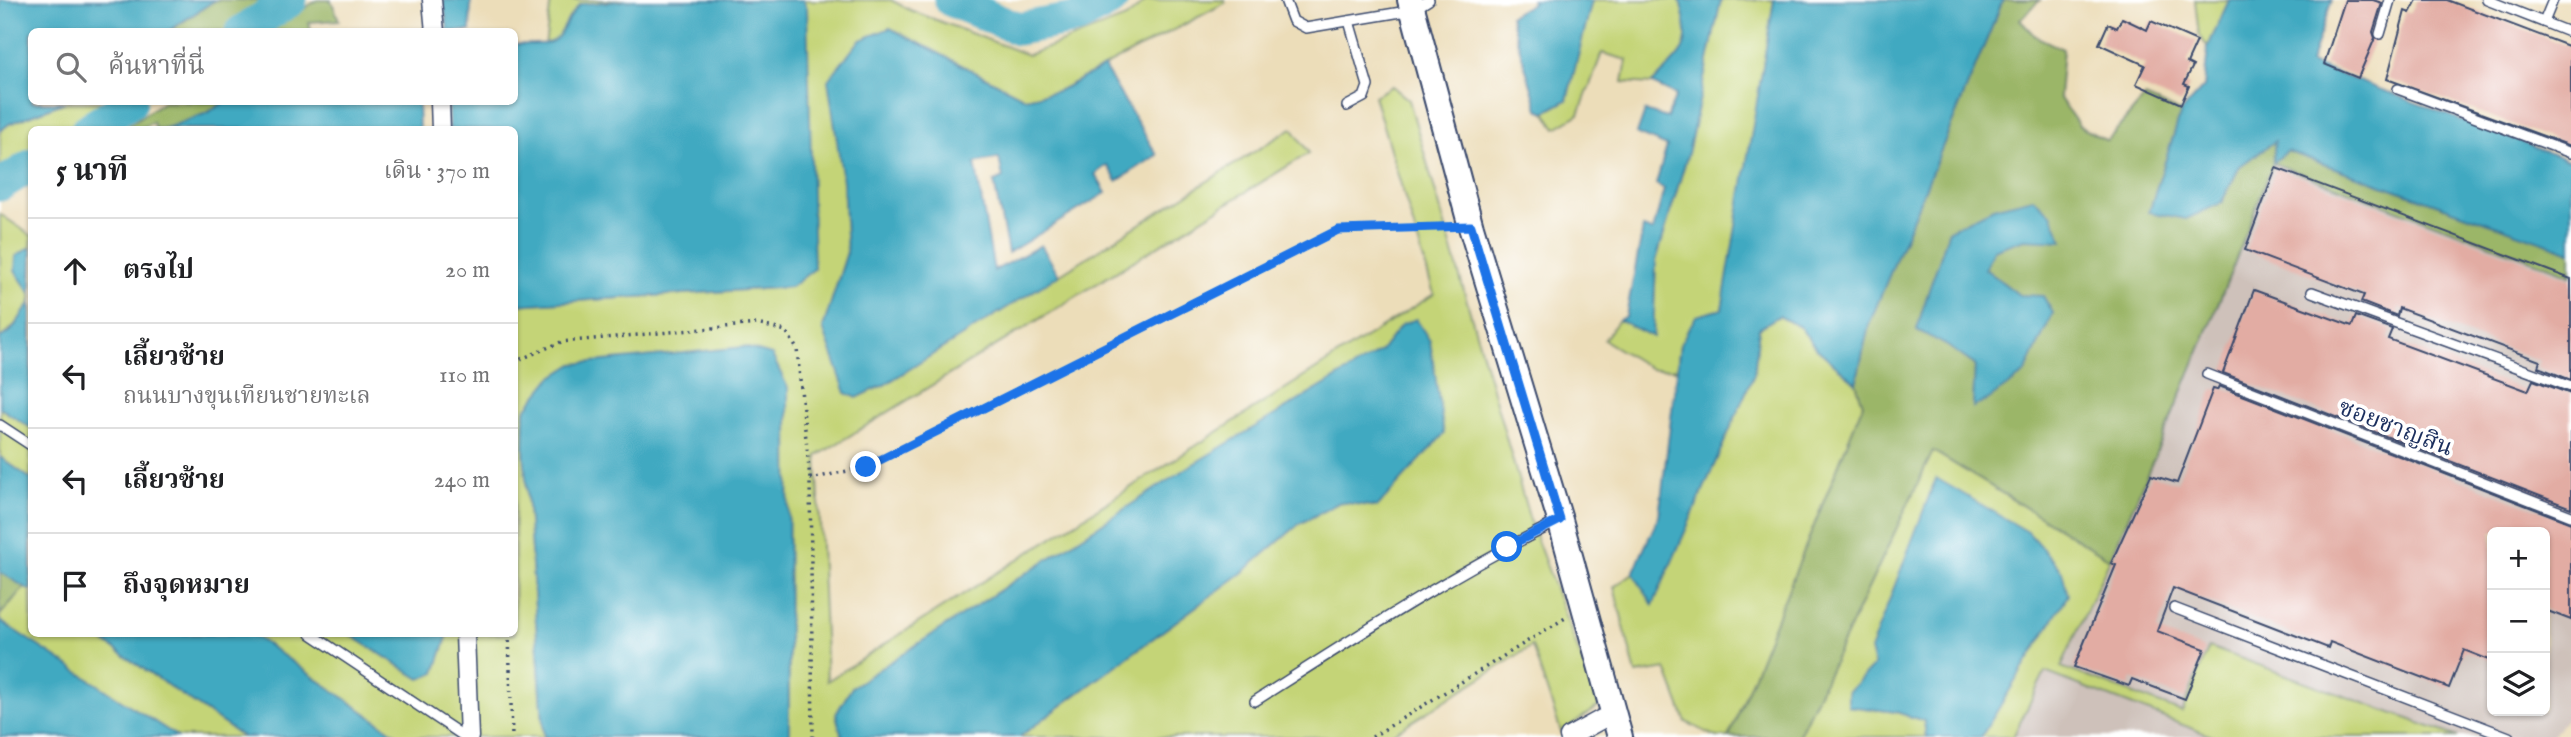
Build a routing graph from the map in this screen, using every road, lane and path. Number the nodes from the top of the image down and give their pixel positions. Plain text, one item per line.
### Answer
1 (432, 0) edge
2 (1285, 0) edge
3 (2390, 0) edge
4 (2487, 0) edge
5 (2553, 0) edge
6 (1417, 3) edge
7 (1349, 21) junction
8 (2544, 22) junction
9 (435, 28) edge
10 (2571, 33) edge
11 (2380, 34) dead end
12 (2398, 89) dead end
13 (439, 105) edge
14 (1347, 106) dead end
15 (441, 126) edge
16 (2571, 153) edge
17 (1471, 226) junction
18 (2312, 292) dead end
19 (518, 360) edge
20 (2207, 374) dead end
21 (2571, 387) edge
22 (0, 425) edge
23 (28, 443) edge
24 (810, 479) junction
25 (2571, 516) edge
26 (1560, 520) junction
27 (1584, 606) junction
28 (2174, 608) dead end
29 (316, 637) edge
30 (465, 637) edge
31 (509, 637) edge
32 (1255, 701) dead end
33 (1613, 713) junction
34 (467, 737) edge
35 (512, 737) edge
36 (813, 737) edge
37 (1372, 737) edge
38 (1569, 737) edge
39 (1620, 737) edge
40 (2509, 737) edge

1 - 9 street
2 - 7 lane
3 - 11 lane
4 - 8 lane
5 - 8 lane
6 - 7 lane
6 - 17 main road
7 - 14 lane
8 - 10 lane
12 - 16 lane
13 - 15 street
17 - 24 path
17 - 26 main road
18 - 21 lane
19 - 24 path
20 - 25 lane, ซอยชาญสิน
22 - 23 lane
24 - 36 path
26 - 27 main road
26 - 32 lane
27 - 33 main road
27 - 37 path
28 - 40 lane
29 - 34 lane
30 - 34 street
31 - 35 path
33 - 38 street
33 - 39 main road

